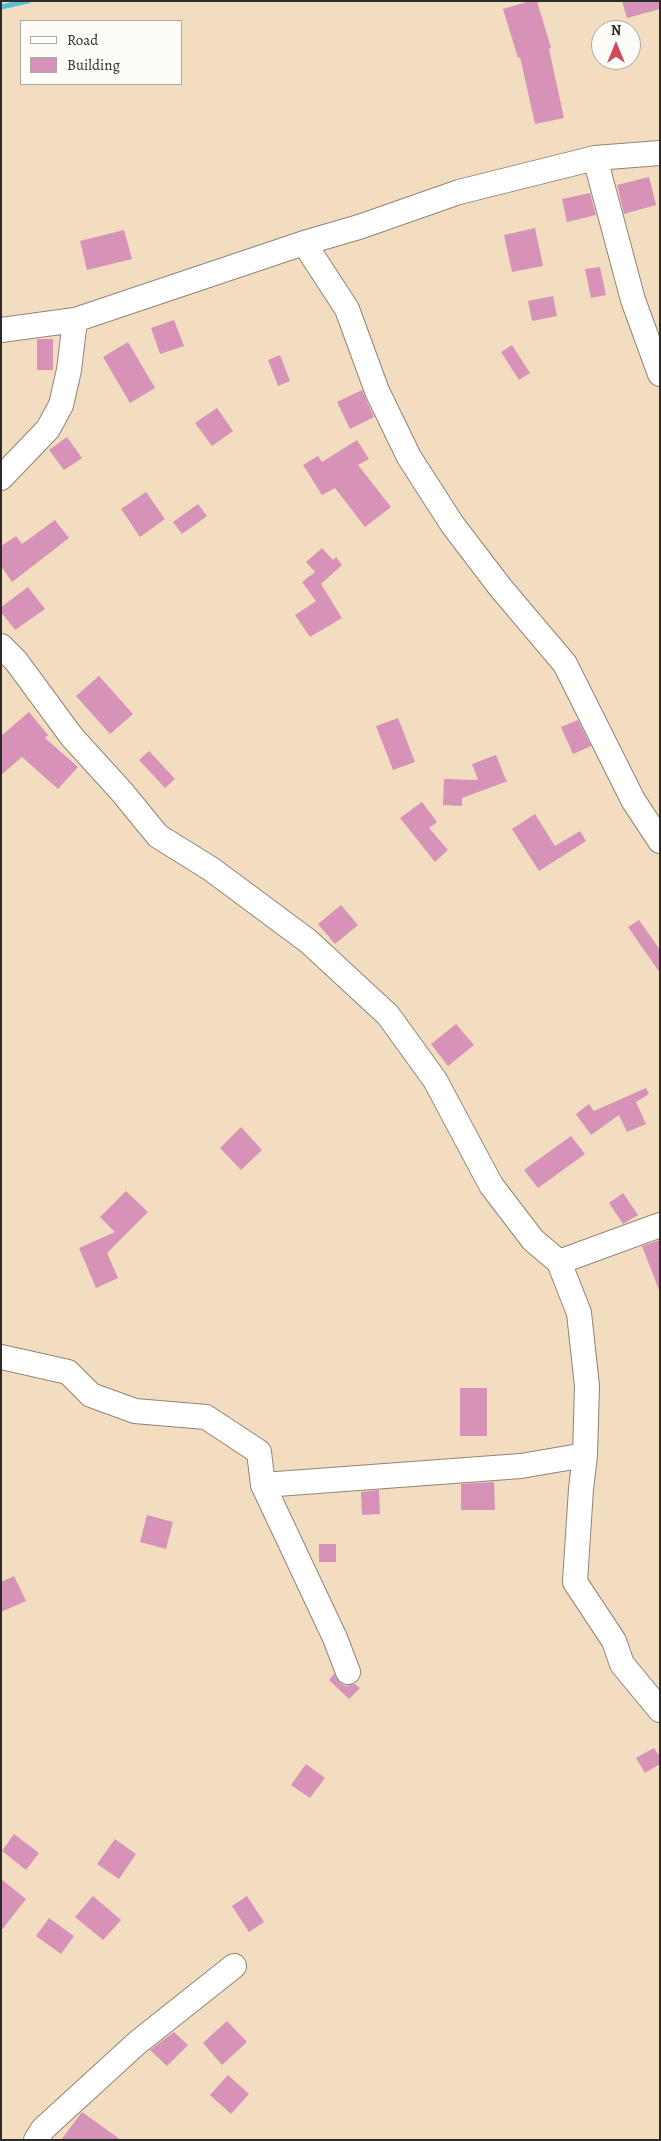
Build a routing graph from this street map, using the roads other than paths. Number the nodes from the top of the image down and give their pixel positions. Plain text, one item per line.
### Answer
1 (660, 153) edge
2 (595, 158) junction
3 (304, 243) junction
4 (75, 320) junction
5 (1, 330) edge
6 (660, 374) edge
7 (1, 478) edge
8 (1, 646) edge
9 (660, 841) edge
10 (660, 1225) edge
11 (559, 1262) junction
12 (1, 1357) edge
13 (585, 1455) junction
14 (263, 1485) junction
15 (348, 1672) dead end
16 (660, 1710) edge
17 (234, 1966) dead end
18 (36, 2140) edge

1 - 2 street
2 - 3 street
2 - 6 street
3 - 4 street
3 - 9 street
4 - 5 street
4 - 7 street
8 - 11 street
10 - 11 street
11 - 13 street
12 - 14 street
13 - 14 street
13 - 16 street
14 - 15 street
17 - 18 street

